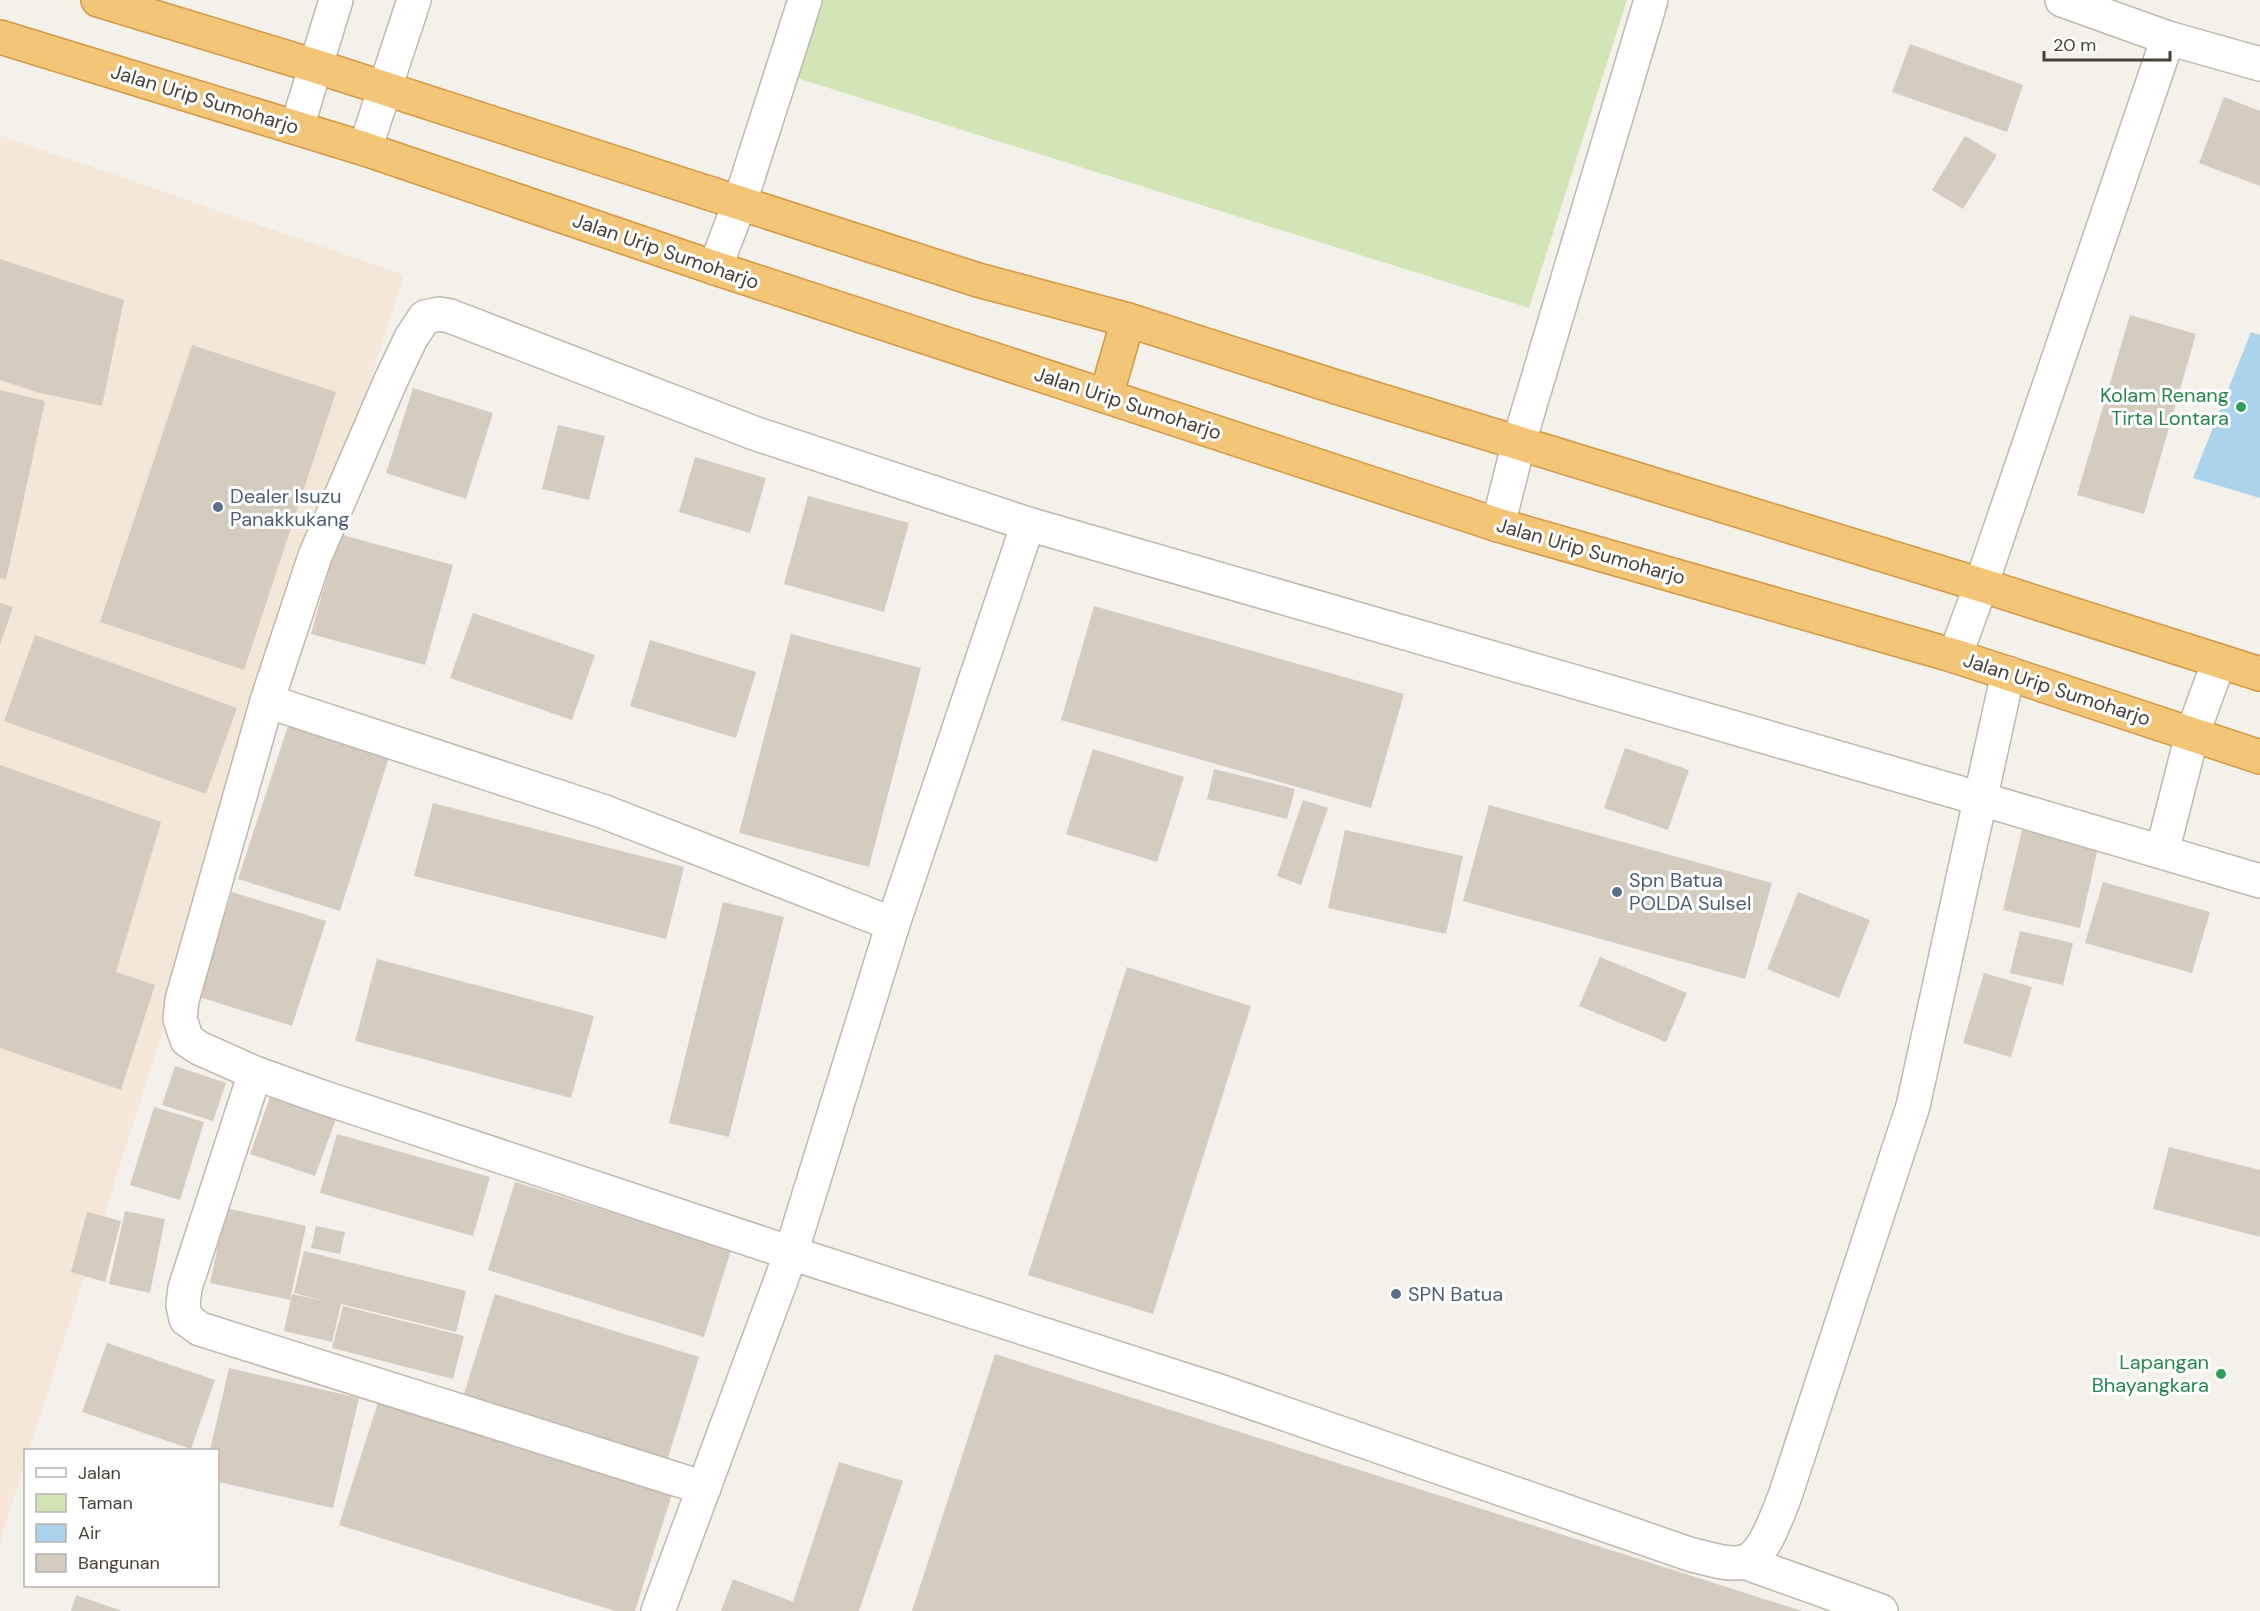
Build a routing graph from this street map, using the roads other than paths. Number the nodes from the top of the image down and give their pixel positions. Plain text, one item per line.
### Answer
1 (98, 0) edge
2 (336, 0) edge
3 (414, 0) edge
4 (805, 0) edge
5 (1651, 0) edge
6 (2062, 0) edge
7 (0, 37) edge
8 (2168, 38) junction
9 (2260, 64) edge
10 (315, 66) junction
11 (384, 89) junction
12 (297, 127) junction
13 (366, 149) junction
14 (740, 202) junction
15 (715, 268) junction
16 (1128, 320) junction
17 (1106, 396) junction
18 (1519, 442) junction
19 (1028, 524) junction
20 (1498, 525) junction
21 (1982, 585) junction
22 (1955, 656) junction
23 (2219, 661) junction
24 (2008, 673) junction
25 (2260, 674) edge
26 (267, 702) junction
27 (2192, 735) junction
28 (2260, 757) edge
29 (1982, 799) junction
30 (2162, 852) junction
31 (2260, 881) edge
32 (893, 924) junction
33 (255, 1073) junction
34 (791, 1253) junction
35 (704, 1488) junction
36 (1744, 1562) junction
37 (658, 1611) edge
38 (1881, 1611) edge

1 - 10 highway
2 - 10 street
3 - 11 street
4 - 14 street
5 - 18 street
6 - 8 street
7 - 12 highway, Jalan Urip Sumoharjo
8 - 9 street
8 - 21 street
10 - 11 highway
10 - 12 street
11 - 13 street
11 - 14 highway
12 - 13 highway, Jalan Urip Sumoharjo
13 - 15 highway, Jalan Urip Sumoharjo
14 - 15 street
14 - 16 highway
15 - 17 highway, Jalan Urip Sumoharjo
16 - 17 highway
16 - 18 highway
17 - 20 highway, Jalan Urip Sumoharjo
18 - 20 street
18 - 21 highway
19 - 26 street
19 - 29 street
19 - 32 street
20 - 22 highway, Jalan Urip Sumoharjo
21 - 22 street
21 - 23 highway
22 - 24 highway, Jalan Urip Sumoharjo
23 - 25 highway
23 - 27 street
24 - 27 highway, Jalan Urip Sumoharjo
24 - 29 street
26 - 32 street
26 - 33 street
27 - 28 highway, Jalan Urip Sumoharjo
27 - 30 street
29 - 30 street
29 - 36 street
30 - 31 street
32 - 34 street
33 - 34 street
33 - 35 street
34 - 35 street
34 - 36 street
35 - 37 street
36 - 38 street

